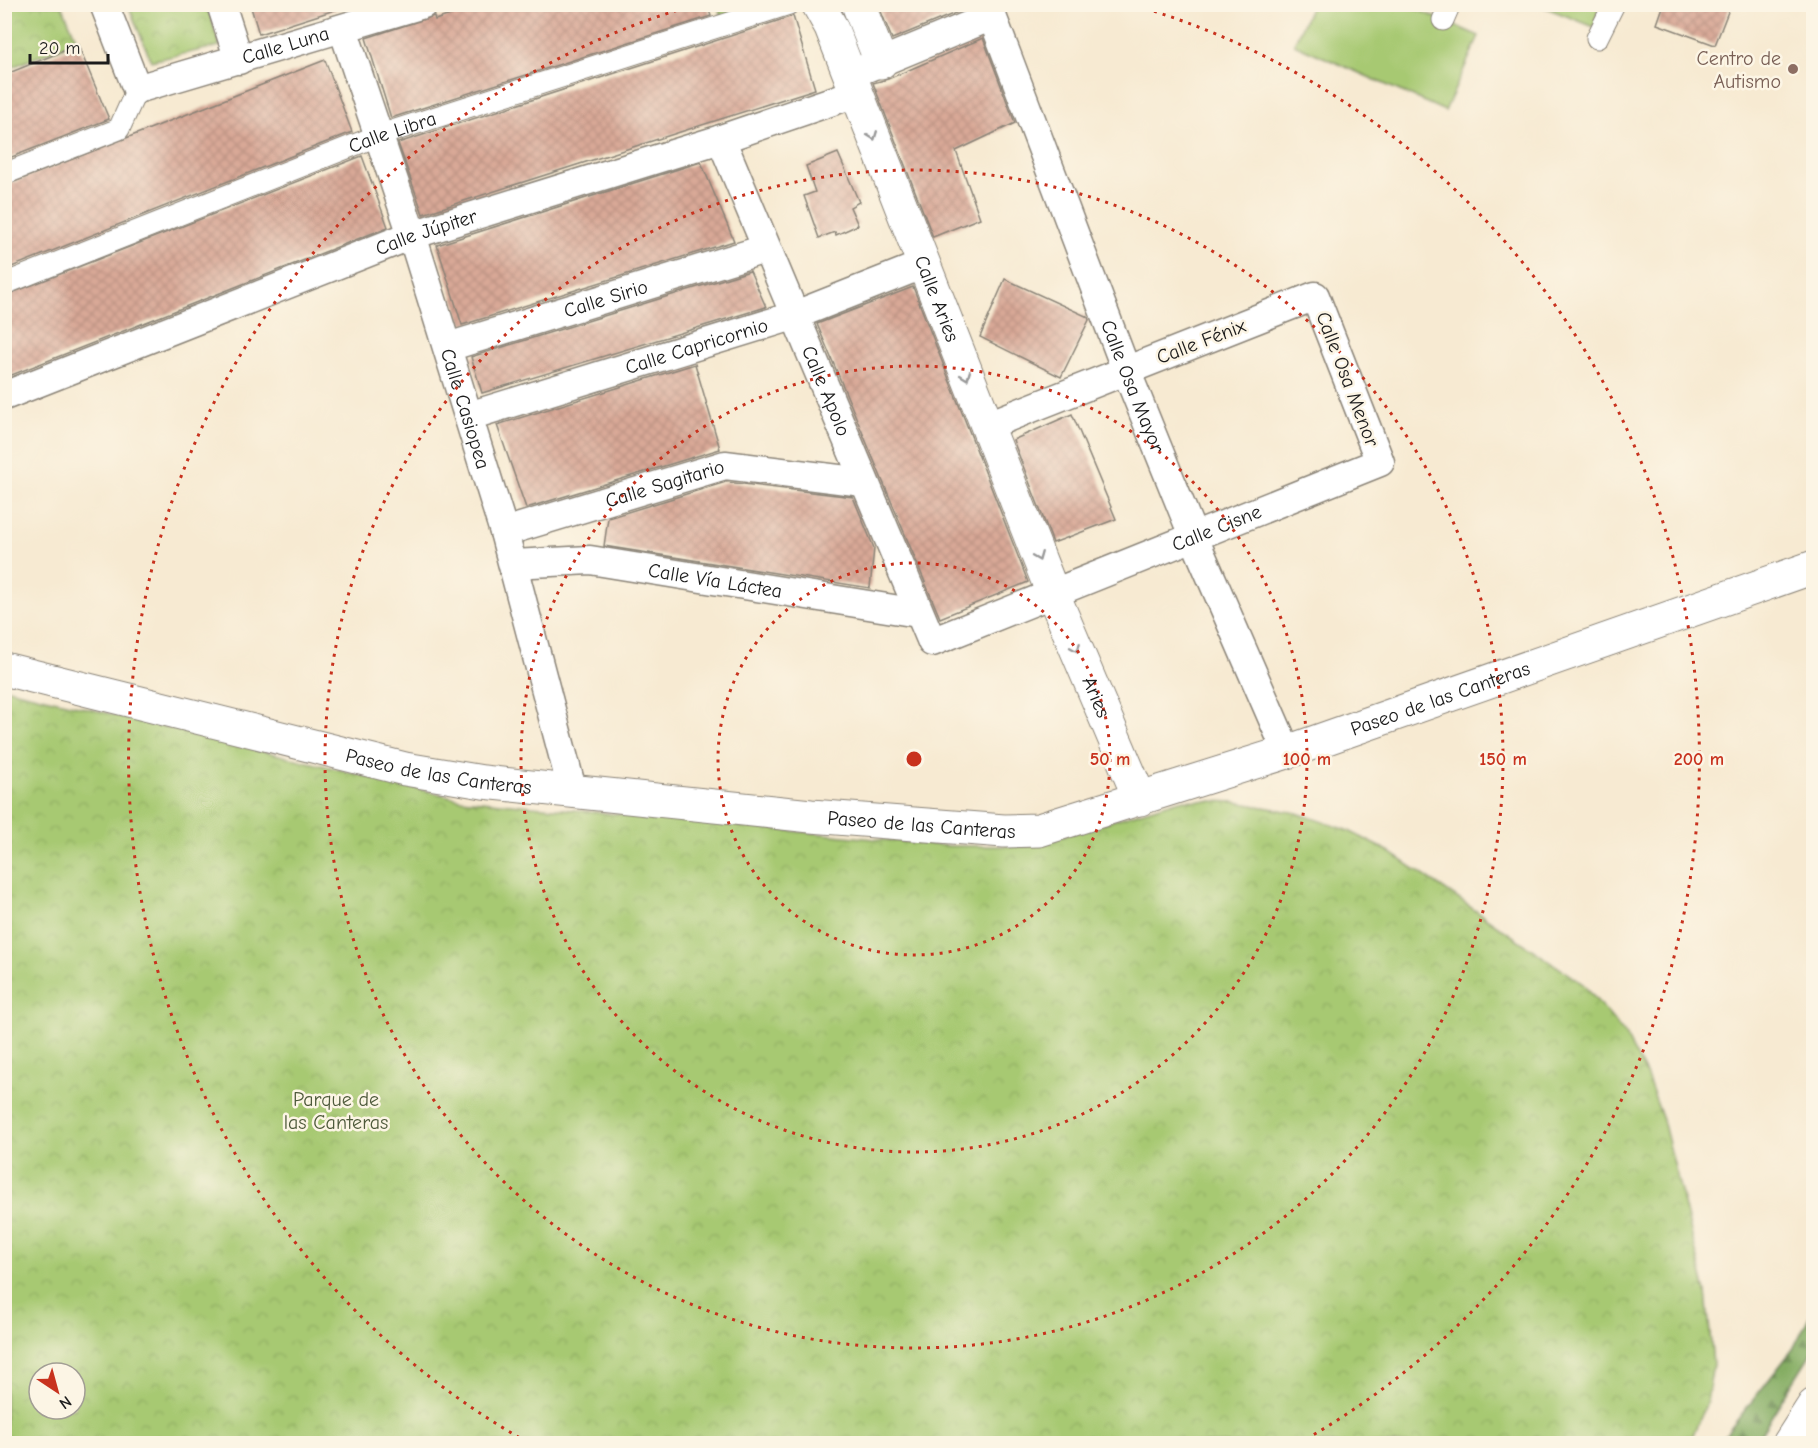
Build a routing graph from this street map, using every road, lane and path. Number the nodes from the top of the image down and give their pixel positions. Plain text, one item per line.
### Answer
1 (104, 4) edge
2 (221, 4) edge
3 (423, 4) edge
4 (789, 4) edge
5 (818, 4) edge
6 (858, 4) edge
7 (1614, 4) edge
8 (992, 16) joint
9 (343, 29) junction
10 (1597, 38) dead end
11 (239, 60) junction
12 (881, 62) junction
13 (853, 84) junction
14 (137, 89) junction
15 (377, 136) junction
16 (721, 139) junction
17 (4, 174) edge
18 (412, 235) junction
19 (765, 249) junction
20 (922, 265) junction
21 (4, 285) edge
22 (1316, 296) joint
23 (793, 316) junction
24 (448, 347) junction
25 (1126, 370) junction
26 (4, 396) edge
27 (469, 416) junction
28 (986, 426) junction
29 (1380, 462) joint
30 (863, 482) junction
31 (504, 532) junction
32 (1194, 538) junction
33 (513, 564) junction
34 (1811, 568) edge
35 (1053, 594) junction
36 (918, 613) junction
37 (932, 642) joint
38 (4, 669) edge
39 (1287, 752) junction
40 (573, 793) junction
41 (1140, 799) junction
42 (1814, 1405) edge
43 (1789, 1443) edge

1 - 14 street
2 - 11 street
3 - 9 street, Calle Luna
4 - 15 street, Calle Libra
5 - 13 main road, Calle Aries
6 - 12 main road
7 - 10 street
8 - 12 street, Calle Júpiter
8 - 25 street, Calle Osa Mayor
9 - 11 street, Calle Luna
9 - 15 street, Calle Casiopea
11 - 14 street, Calle Luna
12 - 13 street, Calle Júpiter
13 - 16 street, Calle Júpiter
13 -> 20 main road, Calle Aries
14 - 17 street
15 - 18 street, Calle Casiopea
15 - 21 street, Calle Libra
16 - 18 street, Calle Júpiter
16 - 19 street, Calle Apolo
18 - 24 street, Calle Casiopea
18 - 26 street, Calle Júpiter
19 - 23 street, Calle Apolo
19 - 24 street, Calle Sirio
20 - 23 street, Calle Capricornio
20 -> 28 main road, Calle Aries
22 - 25 street, Calle Fénix
22 - 29 street, Calle Osa Menor
23 - 27 street, Calle Capricornio
23 - 30 street, Calle Apolo
24 - 27 street, Calle Casiopea
25 - 28 street, Calle Fénix
25 - 32 street, Calle Osa Mayor
27 - 31 street, Calle Casiopea
28 -> 35 main road, Calle Aries
29 - 32 street, Calle Cisne
30 - 31 street, Calle Sagitario
30 - 36 street, Calle Apolo
31 - 33 street, Calle Casiopea
32 - 35 street, Calle Cisne
32 - 39 street, Calle Osa Mayor
33 - 36 street, Calle Vía Láctea
33 - 40 street, Calle Casiopea
34 - 39 main road, Paseo de las Canteras
35 - 37 street, Calle Cisne
35 -> 41 main road, Aries
36 - 37 street, Calle Apolo
38 - 40 main road, Paseo de las Canteras
39 - 41 main road, Paseo de las Canteras
40 - 41 main road, Paseo de las Canteras
42 - 43 main road

